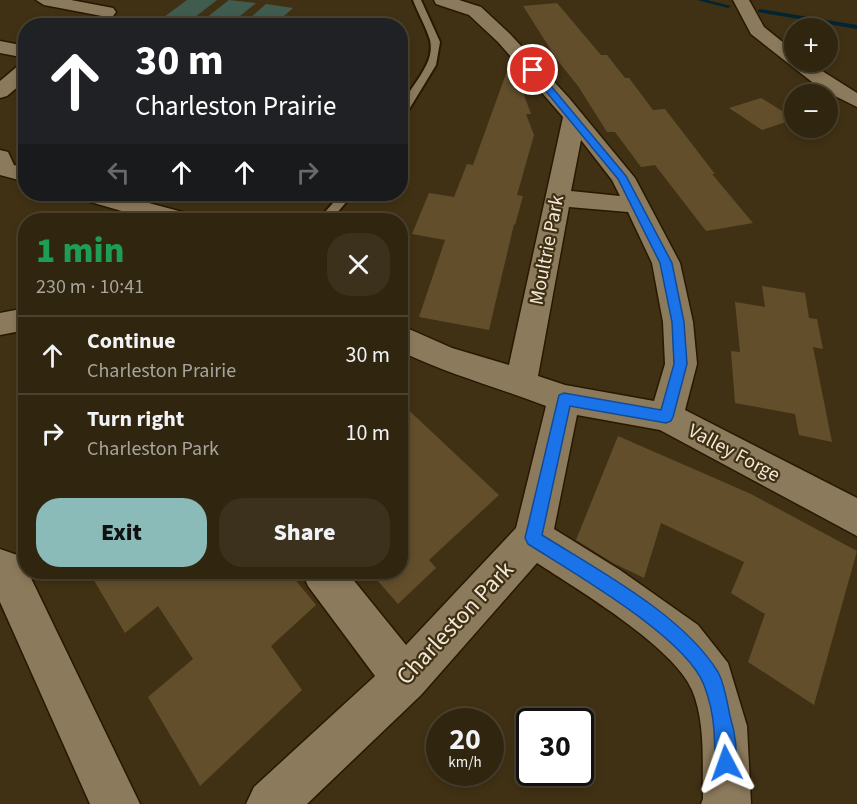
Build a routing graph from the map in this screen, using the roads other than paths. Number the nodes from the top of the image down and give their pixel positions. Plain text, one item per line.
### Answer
1 (44, 0) edge
2 (417, 0) edge
3 (442, 0) edge
4 (741, 0) edge
5 (99, 18) edge
6 (0, 47) edge
7 (18, 50) edge
8 (784, 51) edge
9 (811, 72) edge
10 (18, 76) edge
11 (0, 92) edge
12 (857, 101) edge
13 (408, 103) edge
14 (574, 117) junction
15 (558, 198) junction
16 (114, 201) edge
17 (341, 201) edge
18 (637, 205) junction
19 (156, 213) edge
20 (330, 213) edge
21 (18, 321) edge
22 (0, 324) edge
23 (408, 341) edge
24 (521, 383) junction
25 (564, 399) junction
26 (666, 417) junction
27 (857, 518) edge
28 (533, 538) junction
29 (0, 569) edge
30 (327, 579) edge
31 (405, 679) junction
32 (114, 804) edge
33 (271, 804) edge
34 (726, 804) edge

1 - 5 street
2 - 13 lane
3 - 14 street
4 - 8 street
6 - 7 street
9 - 12 street
10 - 11 street
14 - 15 street, Moultrie Park
14 - 18 street
15 - 18 street
15 - 24 street, Moultrie Park
16 - 19 street
17 - 20 lane
18 - 26 street
21 - 22 street
23 - 24 street, Valley Forge
24 - 25 street, Valley Forge
25 - 26 street, Valley Forge
25 - 28 street, Charleston Park
26 - 27 street, Valley Forge
28 - 31 street, Charleston Park
28 - 34 street
29 - 32 street
30 - 31 street
31 - 33 street, Charleston Park

